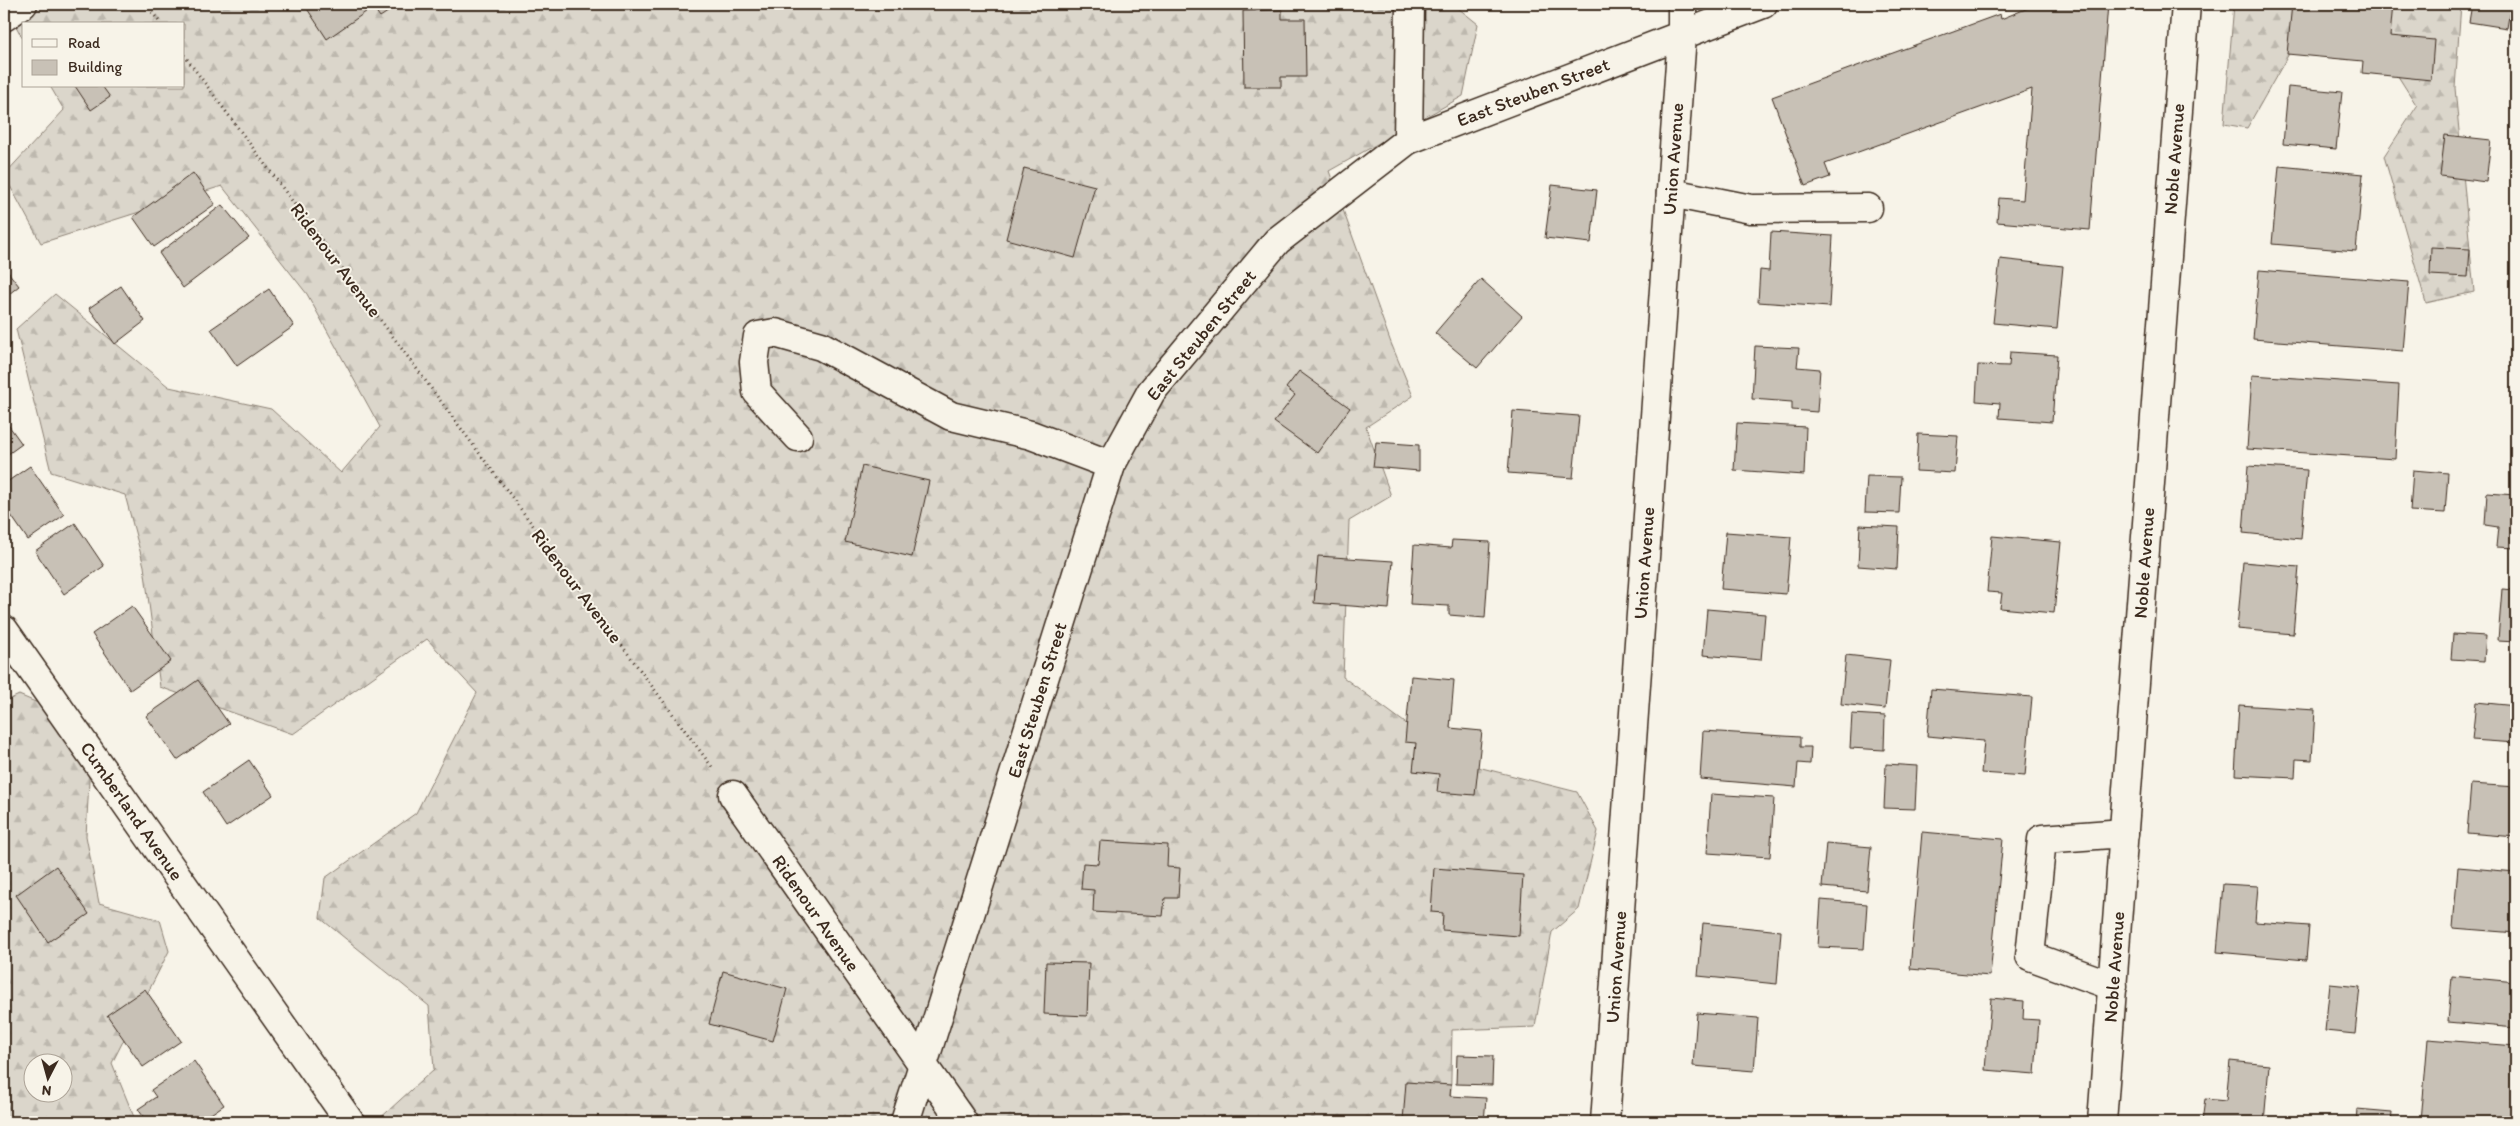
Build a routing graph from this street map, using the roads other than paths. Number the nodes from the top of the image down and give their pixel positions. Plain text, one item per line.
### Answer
1 (23, 4) edge
2 (1410, 4) edge
3 (1682, 4) edge
4 (1763, 4) edge
5 (2186, 4) edge
6 (4, 17) edge
7 (1682, 35) junction
8 (1408, 140) junction
9 (1670, 192) junction
10 (1868, 208) dead end
11 (798, 437) dead end
12 (1111, 465) junction
13 (4, 630) edge
14 (733, 795) road end
15 (2124, 833) junction
16 (2113, 986) junction
17 (922, 1064) junction
18 (350, 1122) edge
19 (905, 1122) edge
20 (963, 1122) edge
21 (1604, 1122) edge
22 (2102, 1122) edge

1 - 6 main road
2 - 8 main road
3 - 7 main road, Union Avenue
4 - 7 main road, East Steuben Street
5 - 15 main road, Noble Avenue
7 - 8 main road, East Steuben Street
7 - 9 main road, Union Avenue
8 - 12 main road, East Steuben Street
9 - 10 main road
9 - 21 main road, Union Avenue
11 - 12 main road
12 - 17 main road, East Steuben Street
13 - 18 main road, Cumberland Avenue
14 - 17 main road, Ridenour Avenue
15 - 16 main road, Noble Avenue
15 - 16 main road
16 - 22 main road, Noble Avenue
17 - 19 main road, East Steuben Street
17 - 20 main road, Ridenour Avenue

